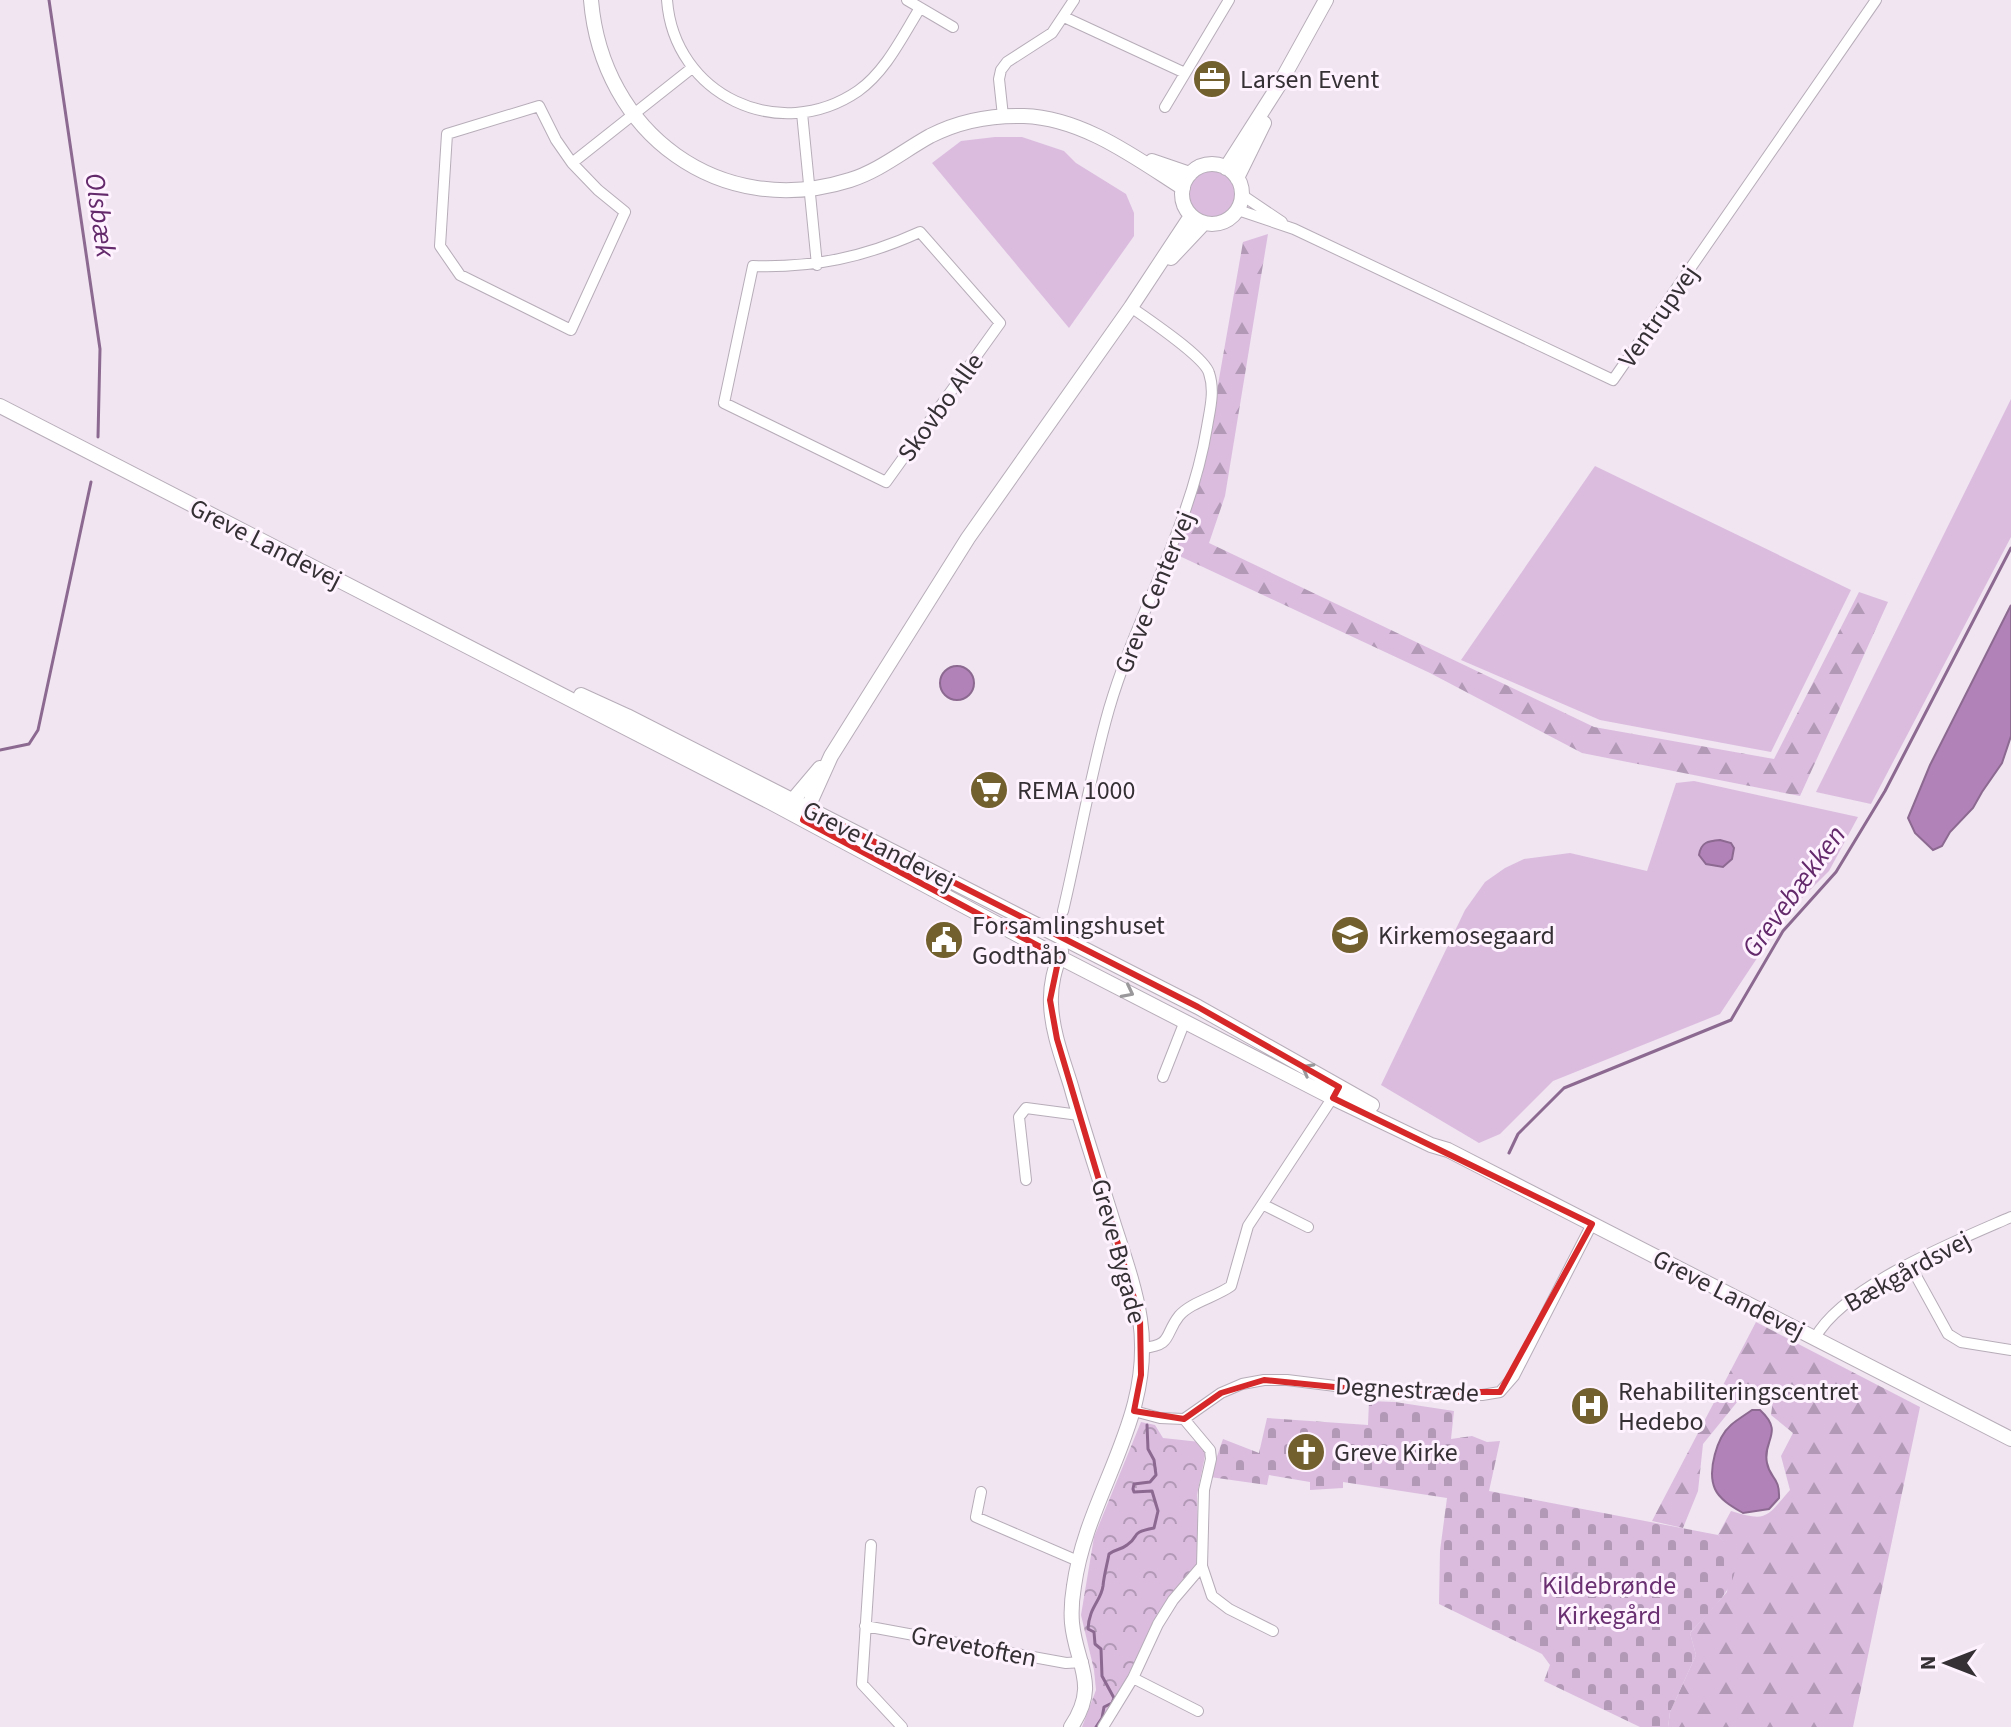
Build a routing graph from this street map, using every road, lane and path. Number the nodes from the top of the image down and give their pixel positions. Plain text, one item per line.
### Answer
1 (591, 0) edge
2 (667, 0) edge
3 (907, 0) edge
4 (1074, 0) edge
5 (1229, 0) edge
6 (1326, 0) edge
7 (1876, 0) edge
8 (920, 8) junction
9 (1064, 17) junction
10 (953, 27) dead end
11 (692, 68) junction
12 (1185, 73) junction
13 (1165, 107) dead end
14 (802, 113) junction
15 (633, 115) junction
16 (1003, 116) junction
17 (1132, 155) junction
18 (572, 163) junction
19 (1232, 173) junction
20 (1190, 174) junction
21 (1183, 188) junction
22 (810, 189) junction
23 (1242, 195) junction
24 (1238, 210) junction
25 (1198, 219) junction
26 (1294, 229) junction
27 (817, 265) junction
28 (1131, 307) junction
29 (0, 406) edge
30 (831, 756) junction
31 (789, 806) junction
32 (805, 814) junction
33 (1063, 911) dead end
34 (1065, 939) junction
35 (1059, 957) junction
36 (1185, 1021) junction
37 (1163, 1077) dead end
38 (1336, 1092) junction
39 (1079, 1115) junction
40 (1026, 1180) dead end
41 (1264, 1205) junction
42 (2011, 1217) edge
43 (1592, 1224) junction
44 (1308, 1227) dead end
45 (1910, 1265) junction
46 (1815, 1338) junction
47 (1143, 1348) junction
48 (2011, 1350) edge
49 (1134, 1411) junction
50 (1184, 1419) junction
51 (2011, 1439) edge
52 (981, 1492) dead end
53 (871, 1545) dead end
54 (1078, 1561) junction
55 (1202, 1566) junction
56 (865, 1626) junction
57 (1273, 1631) dead end
58 (1083, 1662) junction
59 (1133, 1678) junction
60 (1198, 1711) dead end
61 (902, 1727) edge
62 (1071, 1727) edge
63 (1103, 1727) edge

1 - 15 street
2 - 11 street
3 - 8 street
4 - 9 street
5 - 12 street
6 - 19 street
7 - 26 street, Ventrupvej
8 - 10 street
8 - 14 street
9 - 12 street
9 - 16 street
11 - 14 street
11 - 15 street
12 - 13 street
14 - 22 street
15 - 18 street
15 - 22 street
16 - 17 street
16 - 22 street
17 - 20 street
17 - 21 street
18 - 18 street
19 - 20 street
19 - 23 street
20 - 21 street
21 - 25 street
22 - 27 street
23 - 24 street
23 - 26 street, Ventrupvej
24 - 25 street
24 - 26 street, Ventrupvej
25 - 28 street
27 - 27 street, Skovbo Alle
28 - 30 street
28 - 33 street, Greve Centervej
29 - 31 street, Greve Landevej
30 - 31 street
30 - 32 street
31 - 32 street, Greve Landevej
32 - 34 street, Greve Landevej
32 - 35 street, Greve Landevej
34 - 35 street, Greve Bygade
38 -> 34 street, Greve Landevej
35 -> 36 street, Greve Landevej
35 - 39 street, Greve Bygade
36 - 37 street
36 - 38 street, Greve Landevej
38 - 41 street
38 - 43 street, Greve Landevej
39 - 40 street
39 - 47 street, Greve Bygade
41 - 44 street
41 - 47 street
42 - 45 street, Bækgårdsvej
43 - 46 street, Greve Landevej
43 - 50 street, Degnestræde
45 - 46 street, Bækgårdsvej
45 - 48 street
46 - 51 street, Greve Landevej
47 - 49 street, Greve Bygade
49 - 50 street
49 - 54 street, Greve Bygade
50 - 55 street
52 - 54 street
53 - 56 street
54 - 58 street, Greve Bygade
55 - 57 street
55 - 59 street
56 - 58 street, Grevetoften
56 - 61 street
58 - 62 street, Greve Bygade
59 - 60 street
59 - 63 street

